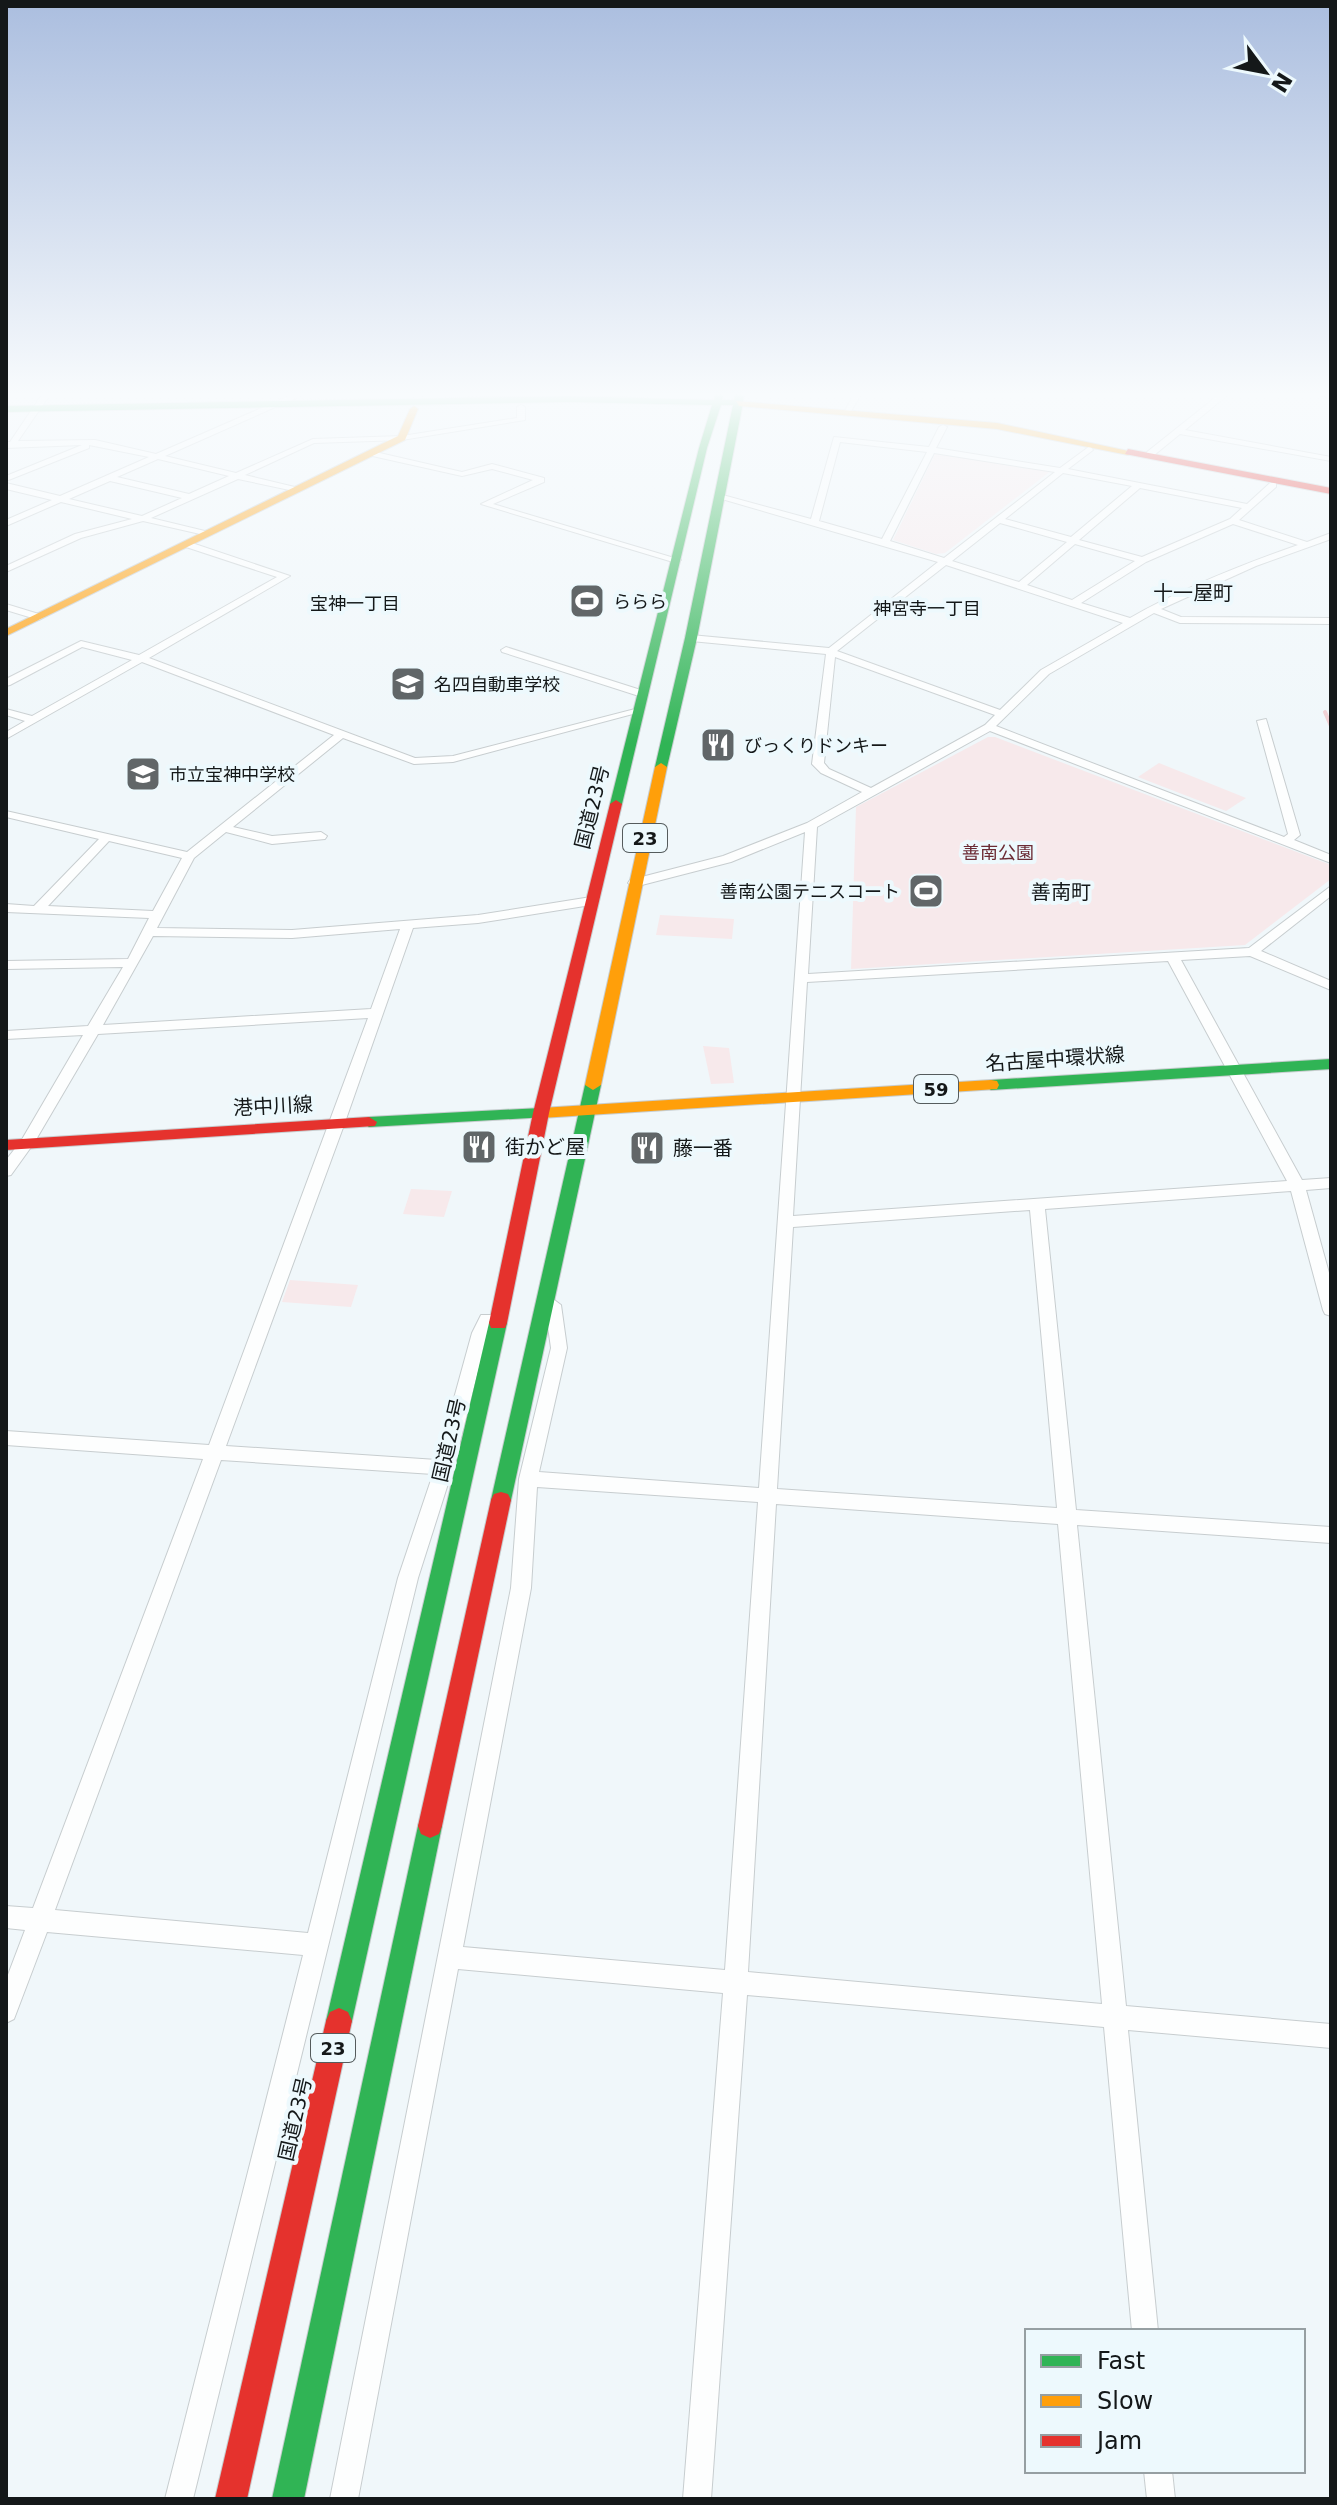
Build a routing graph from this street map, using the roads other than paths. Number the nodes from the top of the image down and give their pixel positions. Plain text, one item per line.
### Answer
1 (35, 510) edge
2 (105, 510) edge
3 (161, 510) edge
4 (255, 510) edge
5 (505, 510) edge
6 (688, 510) edge
7 (716, 510) edge
8 (766, 510) edge
9 (818, 510) edge
10 (901, 510) edge
11 (1012, 510) edge
12 (1108, 510) edge
13 (1246, 510) edge
14 (142, 519) junction
15 (999, 520) junction
16 (1233, 521) junction
17 (6, 523) edge
18 (814, 523) junction
19 (206, 534) junction
20 (1331, 536) edge
21 (1073, 540) junction
22 (885, 542) junction
23 (186, 544) junction
24 (1308, 545) junction
25 (676, 560) junction
26 (1143, 560) junction
27 (946, 561) junction
28 (6, 569) edge
29 (1020, 586) junction
30 (1074, 603) junction
31 (6, 607) edge
32 (1153, 609) junction
33 (39, 617) junction
34 (1331, 621) edge
35 (1131, 622) junction
36 (6, 633) edge
37 (691, 638) junction
38 (506, 650) dead end
39 (831, 652) junction
40 (142, 659) junction
41 (6, 683) edge
42 (641, 703) junction
43 (6, 712) edge
44 (1002, 714) junction
45 (33, 720) junction
46 (1262, 721) dead end
47 (989, 727) junction
48 (340, 735) junction
49 (6, 736) edge
50 (871, 792) junction
51 (9, 818) edge
52 (811, 825) junction
53 (224, 828) junction
54 (321, 836) dead end
55 (107, 837) junction
56 (1285, 841) junction
57 (189, 856) junction
58 (1331, 859) edge
59 (634, 883) junction
60 (1331, 890) edge
61 (591, 901) junction
62 (6, 908) edge
63 (37, 910) junction
64 (159, 915) junction
65 (407, 926) junction
66 (150, 932) junction
67 (1252, 952) junction
68 (1172, 956) junction
69 (132, 963) junction
70 (6, 965) edge
71 (802, 978) junction
72 (1331, 986) edge
73 (377, 1013) junction
74 (92, 1030) junction
75 (6, 1035) edge
76 (1331, 1064) edge
77 (1234, 1070) junction
78 (793, 1098) junction
79 (588, 1110) junction
80 (541, 1113) junction
81 (337, 1125) junction
82 (27, 1143) junction
83 (6, 1145) edge
84 (6, 1171) edge
85 (1331, 1183) edge
86 (1297, 1185) junction
87 (1037, 1204) junction
88 (785, 1222) junction
89 (508, 1278) junction
90 (550, 1284) junction
91 (1331, 1310) edge
92 (6, 1438) edge
93 (215, 1452) junction
94 (444, 1468) junction
95 (528, 1479) junction
96 (767, 1496) junction
97 (1066, 1516) junction
98 (1331, 1535) edge
99 (6, 1917) edge
100 (40, 1920) junction
101 (315, 1945) junction
102 (449, 1957) junction
103 (736, 1982) junction
104 (6, 2011) edge
105 (1115, 2016) junction
106 (1331, 2036) edge
107 (1145, 2329) edge
108 (1158, 2473) edge
109 (179, 2499) edge
110 (231, 2499) edge
111 (288, 2499) edge
112 (344, 2499) edge
113 (697, 2499) edge
114 (1161, 2499) edge

1 - 17 street
2 - 14 street
3 - 14 street
4 - 19 main road
5 - 25 street
6 - 25 main road, 国道23号 / 23
7 - 37 main road, 23
8 - 18 street
9 - 18 street
10 - 22 street
11 - 15 street
12 - 21 street
13 - 16 street
14 - 19 street
14 - 28 street
15 - 21 street
15 - 27 street
16 - 24 street
16 - 26 street
18 - 22 street
19 - 23 main road
20 - 24 street
21 - 26 street
21 - 29 street
22 - 27 street
23 - 33 main road
23 - 40 street
24 - 32 street
25 - 42 main road, 国道23号 / 23
26 - 30 street
27 - 29 street
27 - 39 street
29 - 30 street
30 - 35 street
31 - 33 street
32 - 34 street
32 - 35 street
33 - 36 main road
35 - 44 street
37 - 39 street
37 - 59 main road, 23
38 - 42 street
39 - 44 street
39 - 50 street
40 - 41 street
40 - 45 street
40 - 48 street
42 - 48 street
42 - 61 main road, 国道23号 / 23
43 - 45 street
44 - 47 street
45 - 49 street
46 - 56 street
47 - 50 street
47 - 56 street
48 - 53 street
50 - 52 street
51 - 55 street
52 - 59 street
52 - 71 street
53 - 54 street
53 - 57 street
55 - 57 street
55 - 63 street
56 - 58 street
57 - 64 street
59 - 79 main road, 23
60 - 67 street
61 - 65 street
61 - 80 main road, 国道23号 / 23
62 - 63 street
63 - 64 street
64 - 66 street
65 - 66 street
65 - 73 street
66 - 69 street
67 - 68 street
67 - 72 street
68 - 71 street
68 - 77 street
69 - 70 street
69 - 74 street
71 - 78 street
73 - 74 street
73 - 81 street
74 - 75 street
74 - 82 street
76 - 77 main road, 名古屋中環状線 / 59
77 - 78 main road, 名古屋中環状線 / 59
77 - 86 street
78 - 79 main road, 名古屋中環状線 / 59
78 - 88 street
79 - 80 main road, 名古屋中環状線 / 59
79 - 90 main road, 23
80 - 81 main road, 港中川線
80 - 89 main road, 国道23号 / 23
81 - 82 main road, 港中川線
81 - 93 street
82 - 83 main road, 港中川線
82 - 84 street
85 - 86 street
86 - 87 street
86 - 91 street
87 - 88 street
87 - 97 street
88 - 96 street
89 - 94 street
89 - 110 main road, 国道23号 / 23
90 - 95 street
90 - 111 main road, 23
92 - 93 street
93 - 94 street
93 - 100 street
94 - 101 street
95 - 96 street
95 - 102 street
96 - 97 street
96 - 103 street
97 - 98 street
97 - 105 street
99 - 100 street
100 - 101 street
100 - 104 street
101 - 109 street
102 - 103 street
102 - 112 street
103 - 105 street
103 - 113 street
105 - 106 street
105 - 107 street
108 - 114 street

